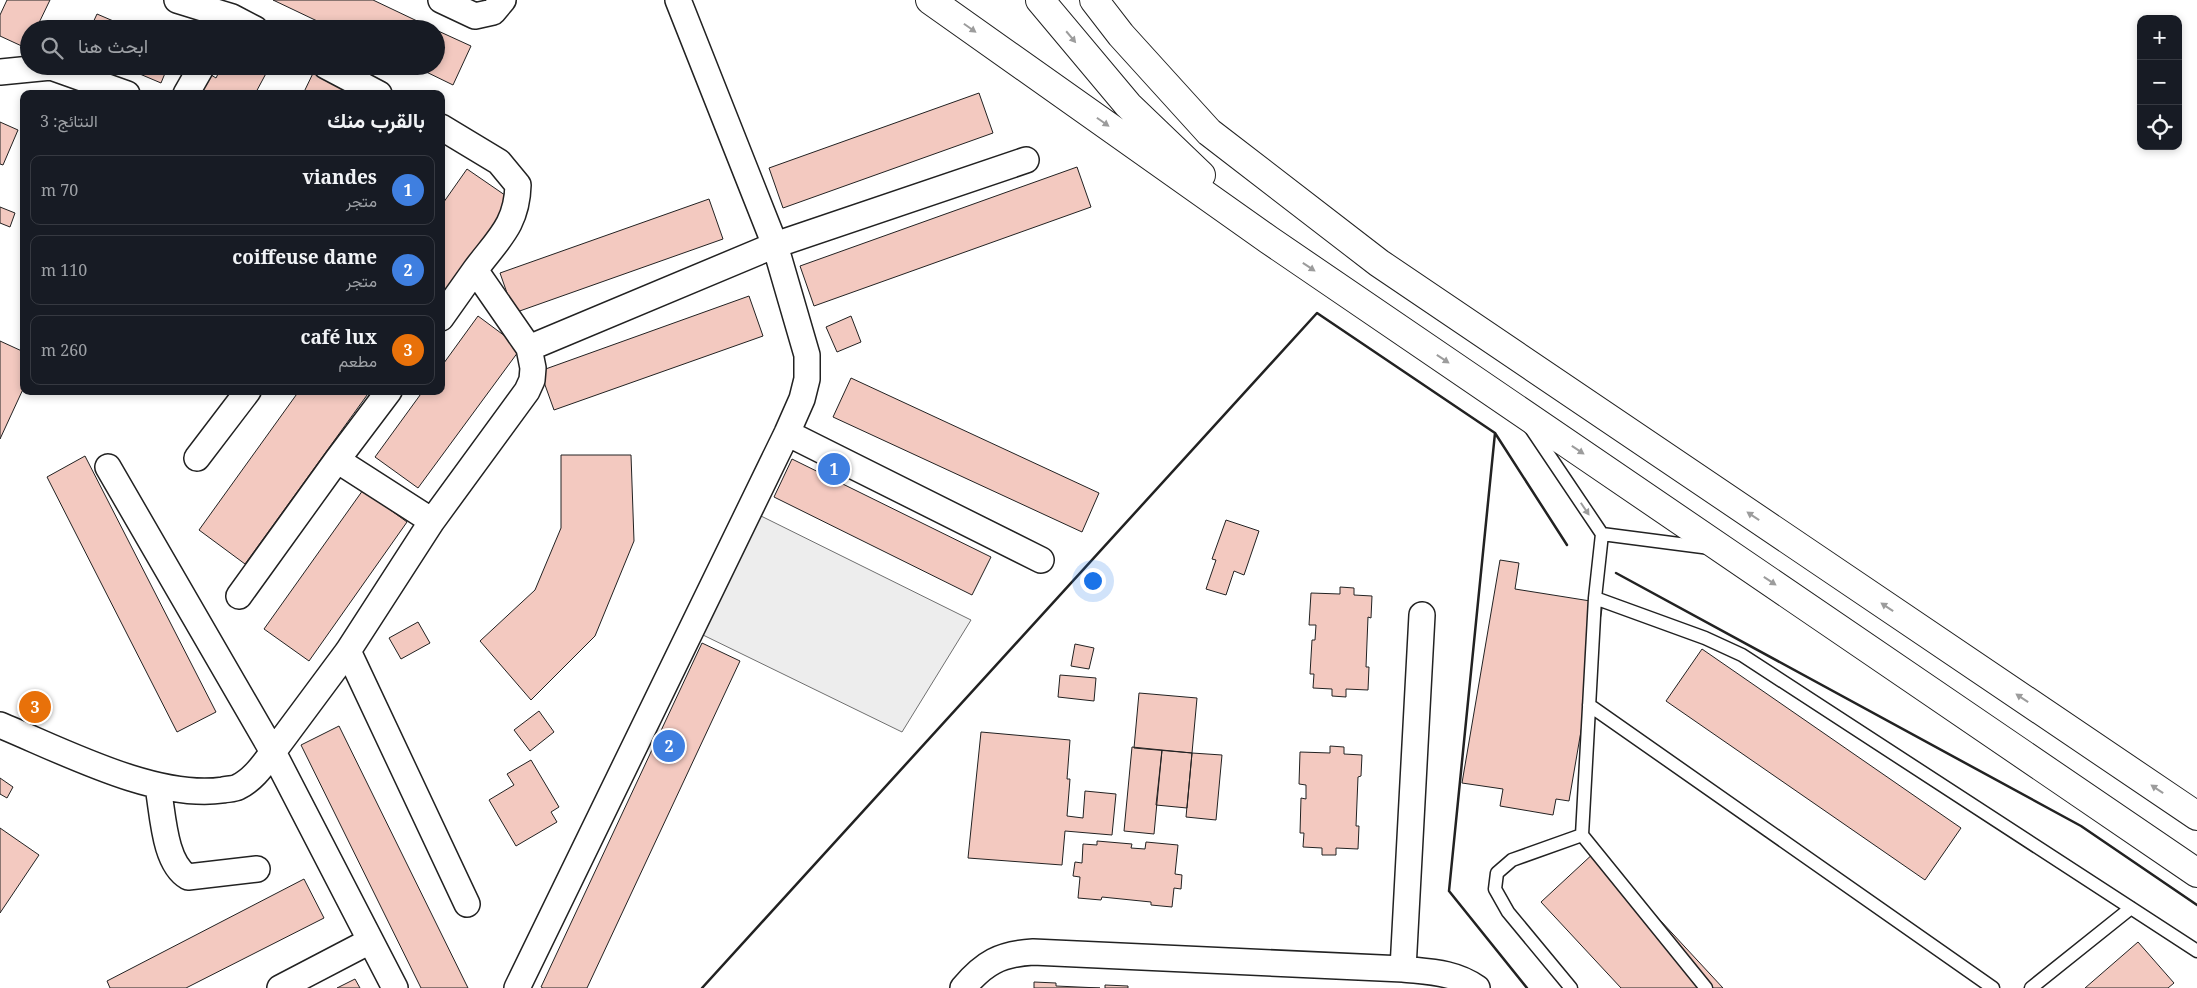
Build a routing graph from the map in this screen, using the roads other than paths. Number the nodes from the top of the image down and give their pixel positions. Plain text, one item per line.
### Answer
1 (176, 0) edge
2 (441, 0) edge
3 (503, 0) edge
4 (679, 0) edge
5 (930, 0) edge
6 (1040, 0) edge
7 (1094, 0) edge
8 (222, 20) edge
9 (20, 70) edge
10 (0, 72) edge
11 (74, 75) edge
12 (197, 75) edge
13 (343, 75) edge
14 (116, 90) edge
15 (188, 90) edge
16 (371, 90) edge
17 (445, 129) edge
18 (1026, 160) dead end
19 (1269, 240) junction
20 (775, 244) junction
21 (475, 270) junction
22 (445, 312) edge
23 (529, 348) junction
24 (245, 395) edge
25 (386, 395) edge
26 (1519, 410) junction
27 (787, 433) junction
28 (198, 458) dead end
29 (337, 460) junction
30 (108, 467) dead end
31 (432, 521) junction
32 (1602, 534) junction
33 (1724, 550) junction
34 (1041, 560) dead end
35 (239, 596) dead end
36 (1595, 598) junction
37 (1422, 615) dead end
38 (348, 651) junction
39 (1589, 705) junction
40 (0, 725) edge
41 (273, 752) junction
42 (158, 787) junction
43 (2197, 816) edge
44 (1582, 835) junction
45 (257, 869) dead end
46 (2197, 873) edge
47 (467, 904) dead end
48 (2131, 908) junction
49 (370, 941) junction
50 (2197, 951) edge
51 (1403, 969) junction
52 (280, 988) edge
53 (395, 988) edge
54 (516, 988) edge
55 (963, 988) edge
56 (1477, 988) edge
57 (1571, 988) edge
58 (1706, 988) edge
59 (1993, 988) edge
60 (2031, 988) edge

1 - 8 street
2 - 3 street
4 - 20 street
5 -> 19 highway
6 -> 19 highway
43 -> 7 highway
9 - 10 street
11 - 14 street
12 - 15 street
13 - 16 street
17 - 21 street
18 - 20 street
19 -> 26 highway
20 - 23 street
20 - 27 street
21 - 22 street
21 - 23 street
23 - 31 street
24 - 28 street
25 - 29 street
26 -> 32 lane
26 -> 33 highway
27 - 34 street
27 - 54 street
29 - 31 street
29 - 35 street
30 - 41 street
31 - 38 street
32 - 33 lane
32 - 36 lane
33 -> 46 highway
36 - 39 lane
36 - 48 lane
37 - 51 street
38 - 41 street
38 - 47 street
39 - 44 lane
39 - 59 lane
40 - 42 street
41 - 42 street
41 - 49 street
42 - 45 street
44 - 57 lane
44 - 58 lane
48 - 50 lane
48 - 60 lane
49 - 52 street
49 - 53 street
51 - 55 street
51 - 56 street

